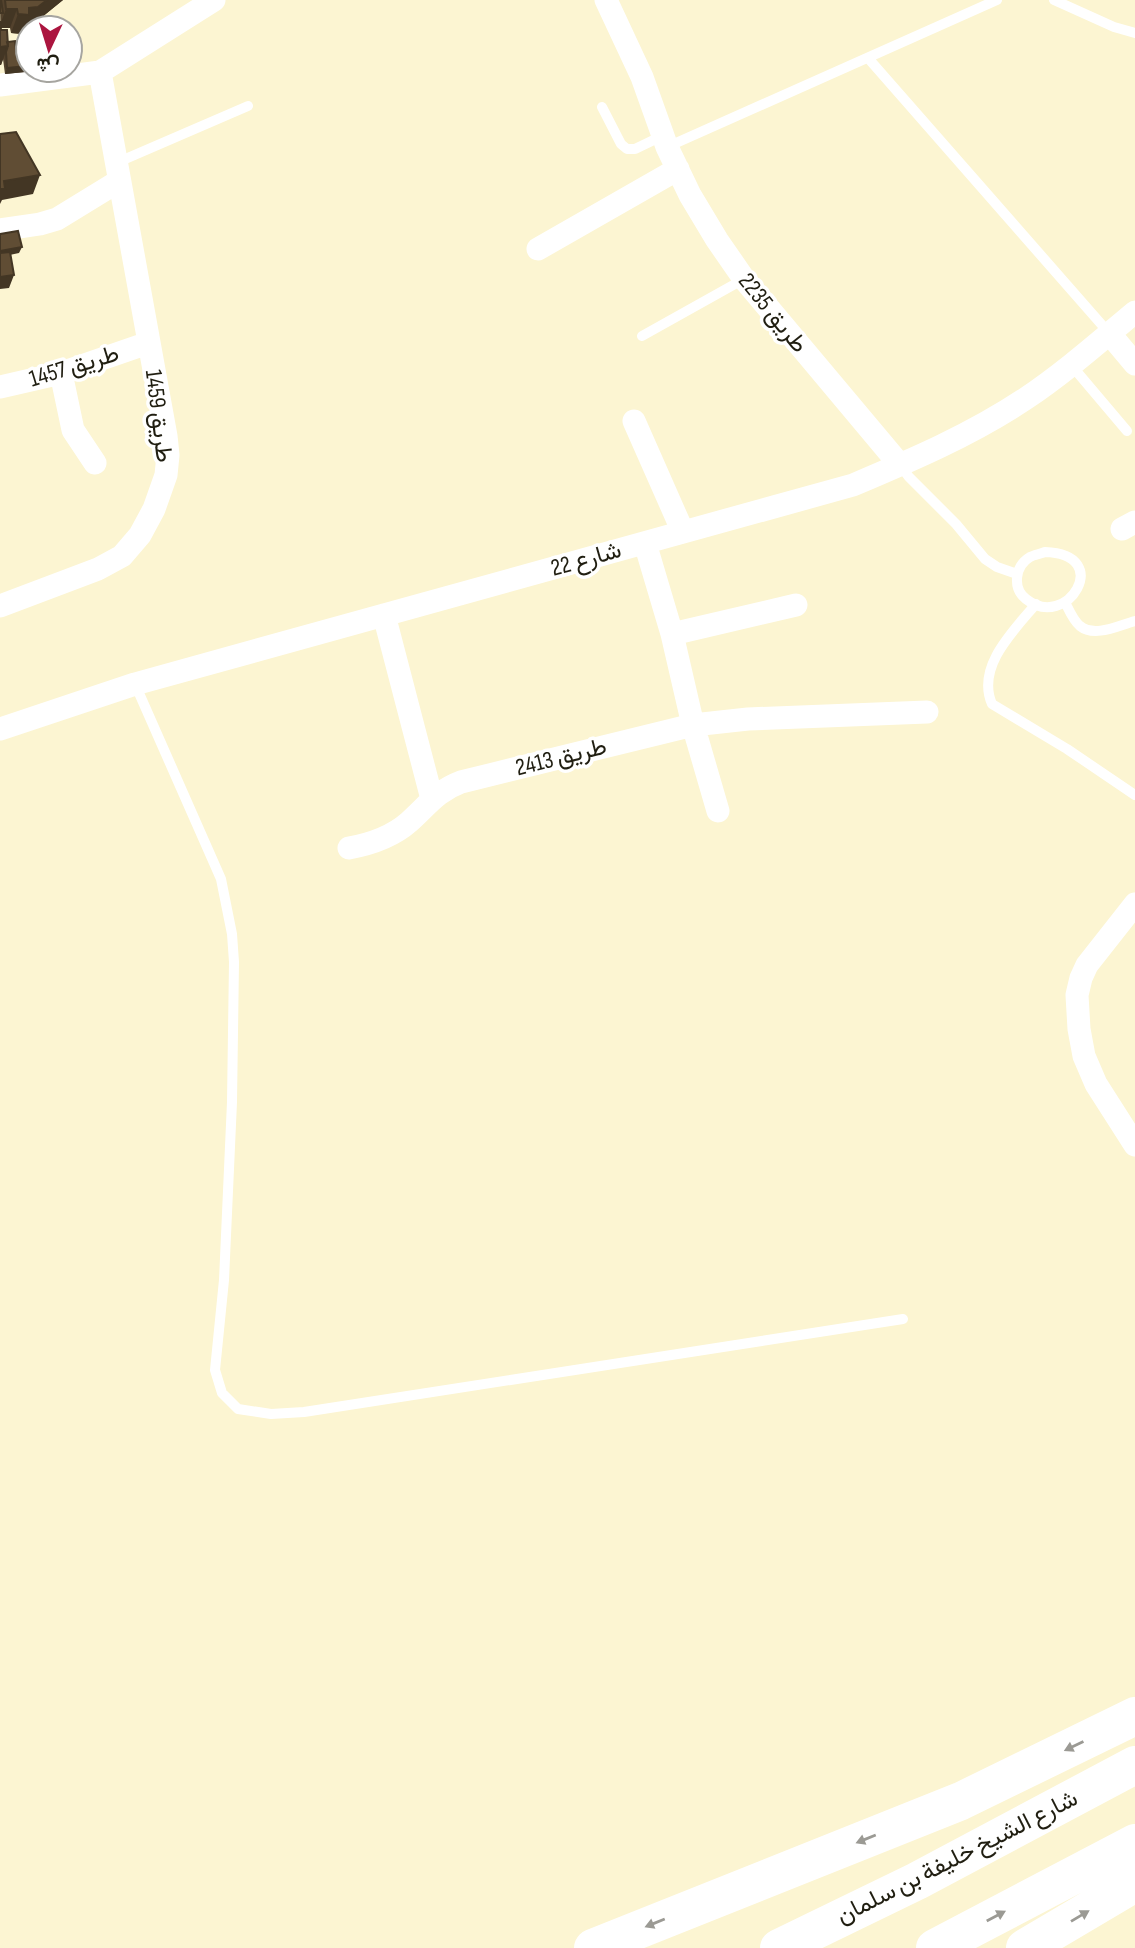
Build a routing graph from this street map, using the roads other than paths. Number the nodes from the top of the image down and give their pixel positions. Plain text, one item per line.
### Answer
1 (214, 0) edge
2 (606, 0) edge
3 (997, 0) edge
4 (1054, 0) edge
5 (1135, 33) edge
6 (868, 58) junction
7 (100, 72) junction
8 (0, 85) edge
9 (248, 106) dead end
10 (602, 107) dead end
11 (665, 141) junction
12 (678, 169) junction
13 (118, 172) junction
14 (0, 230) edge
15 (538, 249) dead end
16 (744, 279) junction
17 (1135, 313) edge
18 (1110, 333) junction
19 (642, 336) dead end
20 (148, 343) junction
21 (1135, 364) edge
22 (1072, 366) junction
23 (61, 373) junction
24 (0, 387) edge
25 (634, 421) dead end
26 (1127, 431) dead end
27 (95, 463) dead end
28 (900, 465) junction
29 (683, 532) junction
30 (645, 543) junction
31 (1017, 574) junction
32 (1065, 602) junction
33 (1036, 604) junction
34 (796, 605) dead end
35 (0, 606) edge
36 (384, 615) junction
37 (1135, 621) edge
38 (673, 634) junction
39 (135, 684) junction
40 (927, 712) dead end
41 (693, 725) junction
42 (0, 729) edge
43 (1135, 795) edge
44 (432, 799) junction
45 (718, 811) dead end
46 (349, 848) dead end
47 (1135, 904) edge
48 (1135, 1144) edge
49 (903, 1319) dead end
50 (1135, 1716) edge
51 (1135, 1765) edge
52 (1135, 1843) edge
53 (1135, 1883) edge
54 (593, 1948) edge
55 (779, 1948) edge
56 (935, 1948) edge
57 (1025, 1948) edge

1 - 7 street
2 - 11 street, طريق 2235
3 - 6 lane
4 - 5 lane
6 - 11 lane
6 - 18 lane
7 - 8 street
7 - 13 street, طريق 1459
9 - 13 lane
10 - 11 lane
11 - 12 street, طريق 2235
12 - 15 street
12 - 16 street, طريق 2235
13 - 14 street
13 - 20 street, طريق 1459
16 - 19 lane
16 - 28 street, طريق 2235
17 - 18 street, شارع 22
18 - 21 street
18 - 22 street, شارع 22
20 - 23 street, طريق 1457
20 - 35 street, طريق 1459
22 - 26 lane
22 - 28 street, شارع 22
23 - 24 street, طريق 1457
23 - 27 street
25 - 29 street
28 - 29 street, شارع 22
28 - 31 lane
29 - 30 street, شارع 22
30 - 36 street, شارع 22
30 - 38 street
31 - 32 lane
31 - 33 lane
32 - 33 lane
32 - 37 lane
33 - 43 lane
34 - 38 street
36 - 39 street, شارع 22
36 - 44 street
38 - 41 street
39 - 42 street, شارع 22
39 - 49 lane
40 - 41 street, طريق 2413
41 - 44 street, طريق 2413
41 - 45 street
44 - 46 street, طريق 2413
47 - 48 street
50 -> 54 highway
51 - 55 highway, شارع الشيخ خليفة بن سلمان
56 -> 52 highway
57 -> 53 highway

